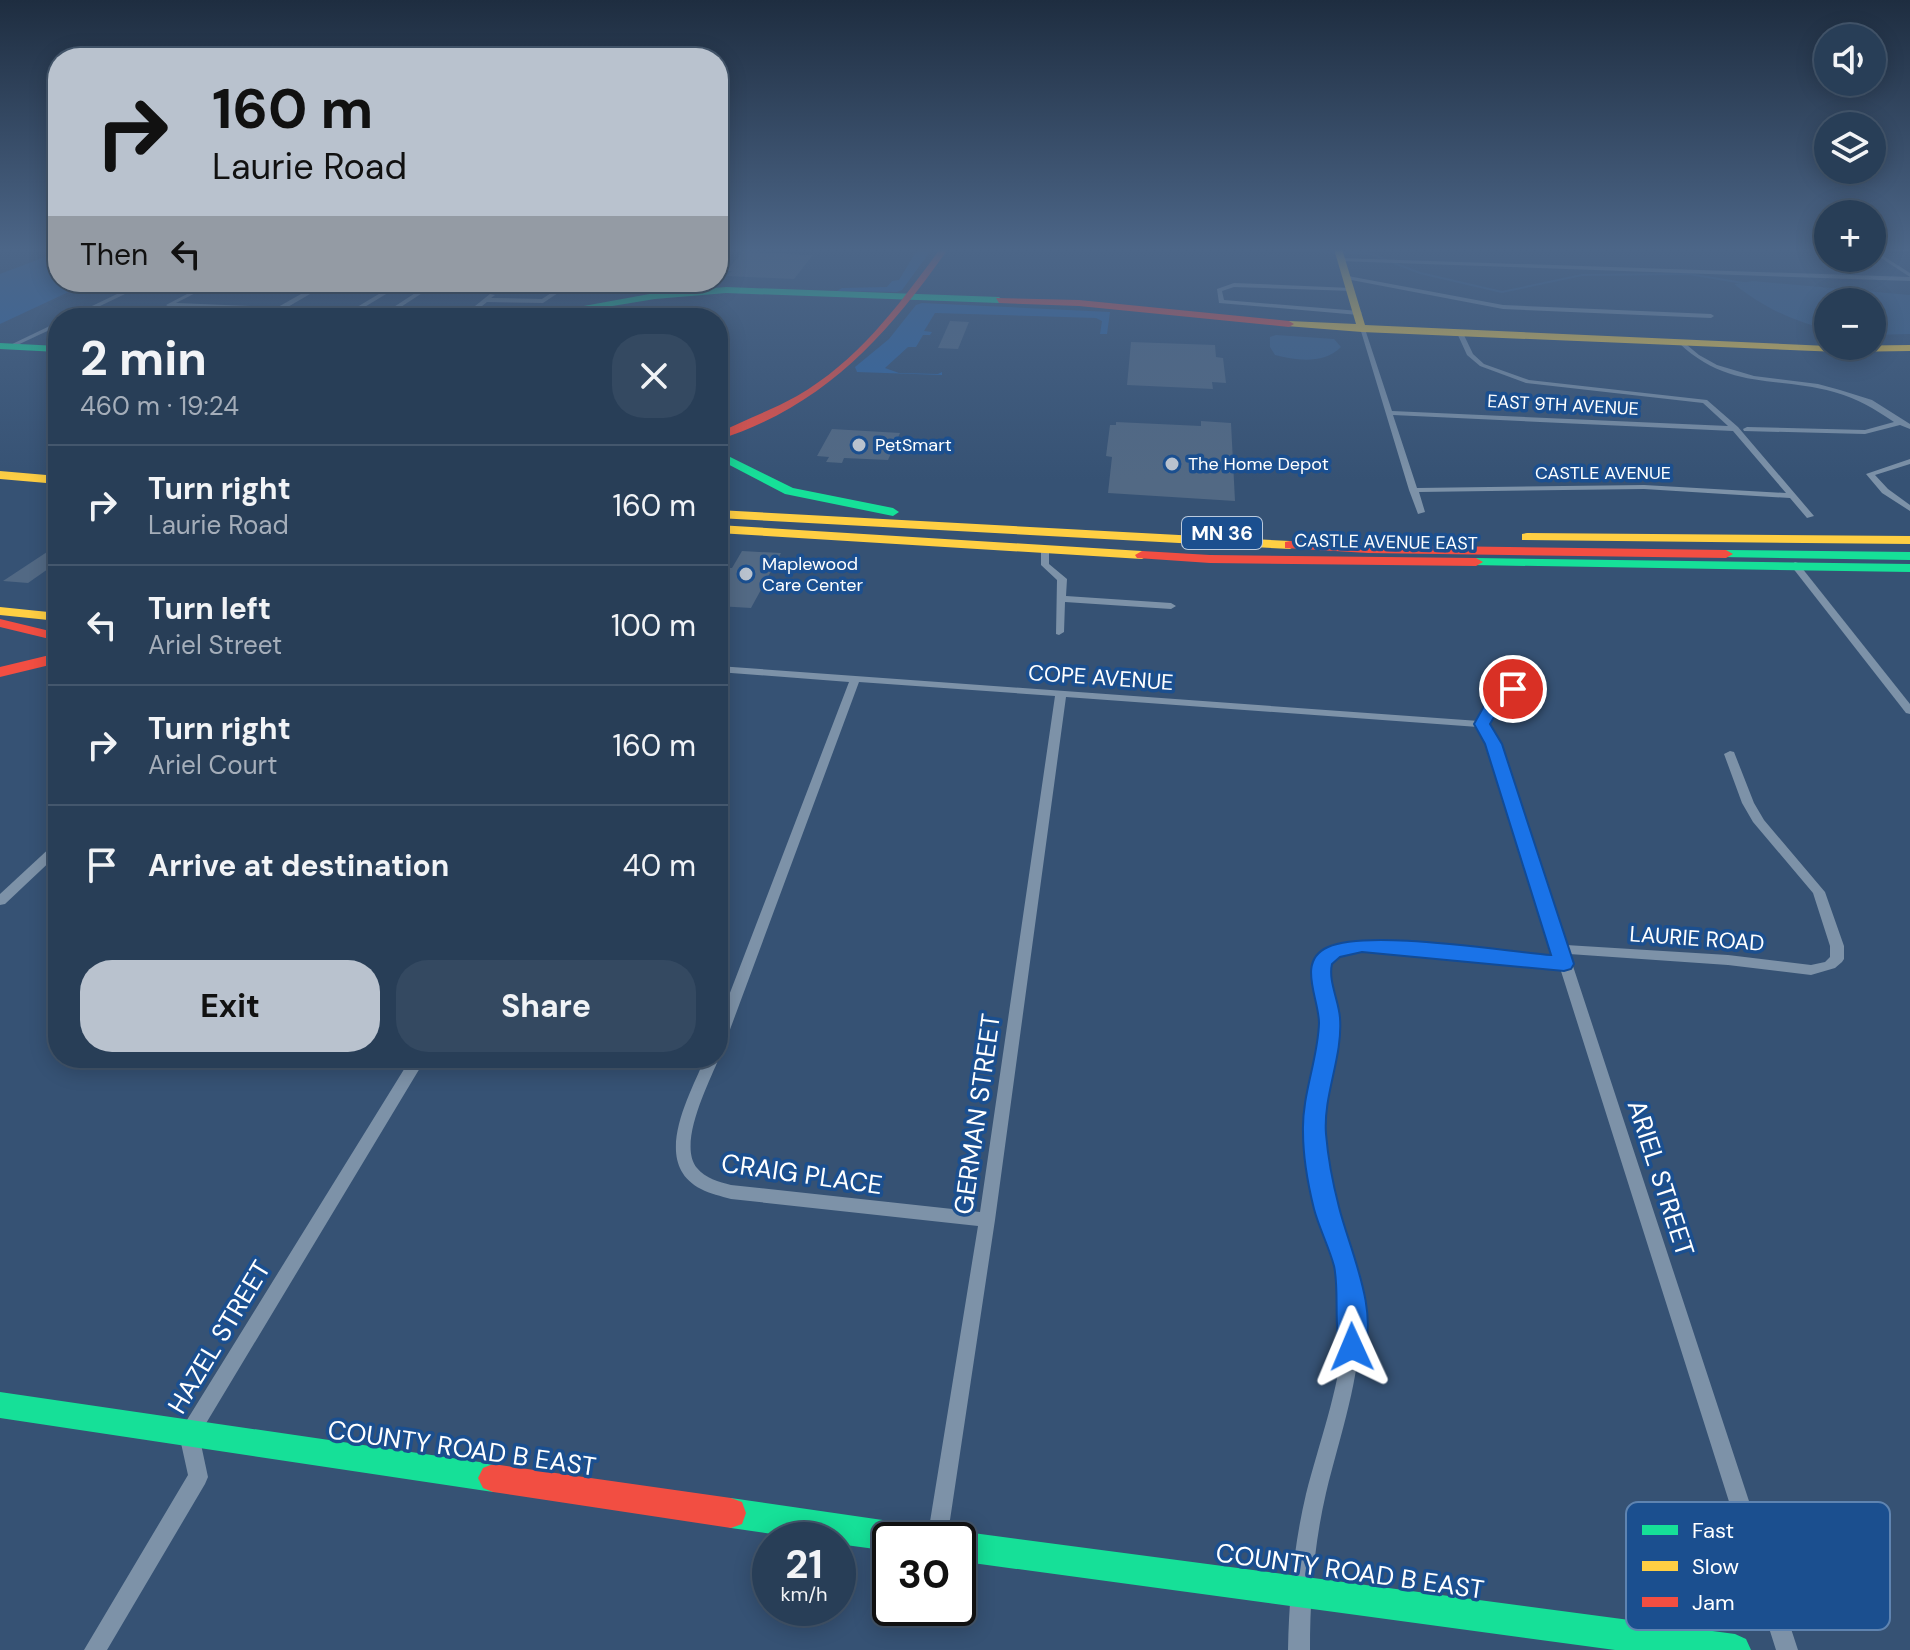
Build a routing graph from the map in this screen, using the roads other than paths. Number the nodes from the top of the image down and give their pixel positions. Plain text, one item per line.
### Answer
1 (887, 326) edge
2 (1362, 326) edge
3 (1402, 326) edge
4 (48, 328) edge
5 (1460, 333) junction
6 (1681, 342) junction
7 (4, 346) edge
8 (48, 348) edge
9 (1910, 348) edge
10 (830, 375) junction
11 (1390, 413) junction
12 (728, 422) edge
13 (1899, 423) junction
14 (1910, 427) edge
15 (1735, 429) junction
16 (1747, 429) dead end
17 (728, 432) edge
18 (728, 459) edge
19 (0, 461) edge
20 (1910, 461) edge
21 (48, 464) edge
22 (0, 474) edge
23 (48, 477) edge
24 (1413, 490) junction
25 (1793, 496) junction
26 (728, 506) edge
27 (1910, 509) edge
28 (1421, 512) dead end
29 (728, 515) edge
30 (1810, 516) dead end
31 (922, 517) junction
32 (728, 530) edge
33 (1910, 537) edge
34 (1045, 551) junction
35 (1910, 558) edge
36 (1796, 560) junction
37 (1910, 568) edge
38 (1062, 599) junction
39 (1171, 606) dead end
40 (0, 611) edge
41 (48, 618) edge
42 (48, 620) edge
43 (0, 623) edge
44 (48, 632) edge
45 (1059, 632) dead end
46 (48, 654) edge
47 (48, 660) edge
48 (19, 667) junction
49 (728, 670) edge
50 (0, 672) edge
51 (48, 672) edge
52 (855, 679) junction
53 (1526, 682) dead end
54 (0, 684) edge
55 (1061, 694) junction
56 (1910, 711) edge
57 (1482, 724) junction
58 (1730, 754) dead end
59 (48, 856) edge
60 (0, 901) edge
61 (1562, 956) junction
62 (728, 1016) edge
63 (413, 1068) edge
64 (708, 1068) edge
65 (987, 1220) junction
66 (0, 1405) edge
67 (189, 1434) junction
68 (1739, 1502) edge
69 (940, 1522) edge
70 (872, 1533) edge
71 (976, 1548) edge
72 (1302, 1590) junction
73 (1781, 1630) edge
74 (95, 1650) edge
75 (1299, 1650) edge
76 (1735, 1650) edge
77 (1787, 1650) edge

1 - 10 main road
2 - 11 street
3 - 5 main road
4 - 7 street
5 - 6 main road
5 - 15 street
6 - 9 main road
6 - 13 street
7 - 8 main road
10 - 12 main road
10 - 17 main road
11 - 15 street, EAST 9TH AVENUE
11 - 24 street
13 - 14 street
13 - 16 street
15 - 25 street
18 - 31 main road
19 - 21 main road
20 - 27 street
22 - 23 main road
24 - 25 street, CASTLE AVENUE
24 - 28 street
25 - 30 street
26 - 31 main road, MN 36
29 - 36 main road, MN 36
31 - 33 main road, MN 36
32 - 34 main road, CASTLE AVENUE EAST
34 - 36 main road, CASTLE AVENUE EAST
34 - 38 street
35 - 36 main road, MN 36
36 - 37 main road, CASTLE AVENUE EAST
36 - 56 street
38 - 39 street
38 - 45 street
40 - 41 main road
42 - 43 main road
43 - 44 main road
46 - 48 main road
47 - 48 main road
48 - 50 main road
49 - 52 street, COPE AVENUE
51 - 54 main road
52 - 55 street, COPE AVENUE
52 - 62 street
53 - 57 street
55 - 57 street, COPE AVENUE
55 - 65 street, GERMAN STREET
57 - 61 street, ARIEL STREET
58 - 61 street, LAURIE ROAD
59 - 60 street
61 - 68 street, ARIEL STREET
61 - 72 street, LAURIE ROAD
63 - 67 street, HAZEL STREET
64 - 65 street, CRAIG PLACE
65 - 69 street, GERMAN STREET
66 - 67 main road, COUNTY ROAD B EAST
67 - 70 main road, COUNTY ROAD B EAST
67 - 74 street, HAZEL STREET
71 - 72 main road, COUNTY ROAD B EAST
72 - 75 street
72 - 76 main road, COUNTY ROAD B EAST
73 - 77 street, ARIEL STREET

